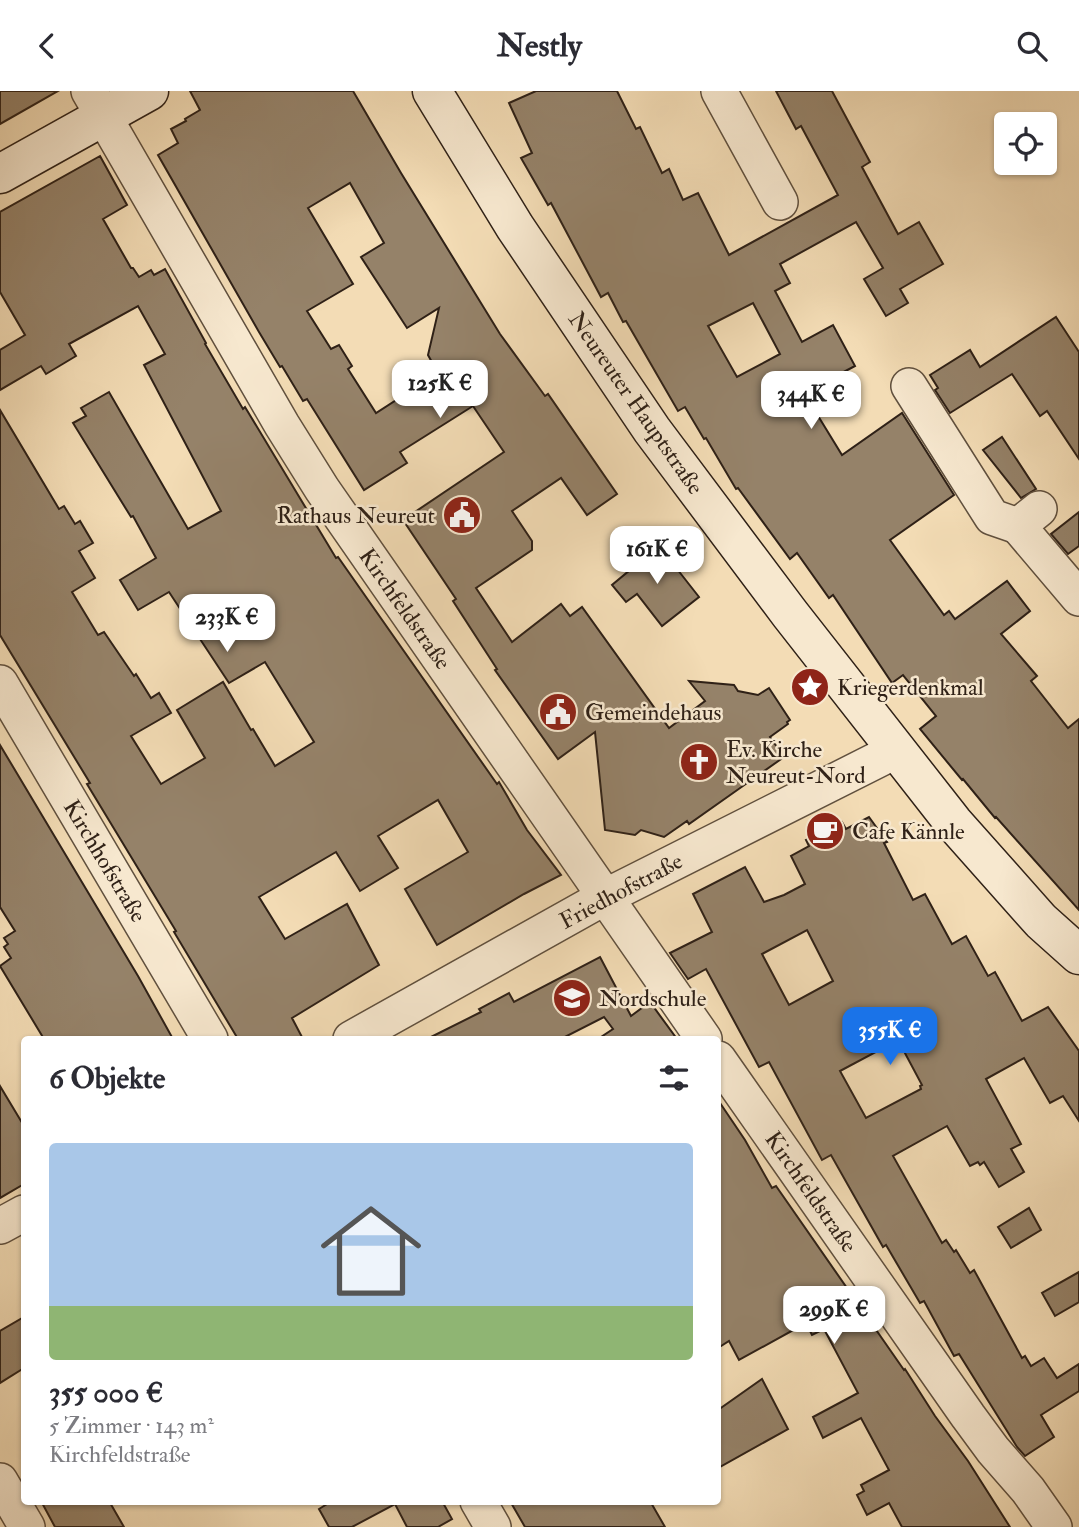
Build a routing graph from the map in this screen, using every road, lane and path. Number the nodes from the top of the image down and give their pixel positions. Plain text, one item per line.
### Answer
1 (149, 91) edge
2 (432, 91) edge
3 (719, 91) edge
4 (96, 104) edge
5 (0, 174) edge
6 (780, 202) dead end
7 (909, 386) dead end
8 (1079, 598) edge
9 (0, 683) edge
10 (895, 751) junction
11 (604, 897) junction
12 (1079, 955) edge
13 (208, 1036) edge
14 (356, 1036) edge
15 (702, 1036) edge
16 (721, 1063) edge
17 (21, 1215) edge
18 (0, 1226) edge
19 (0, 1481) edge
20 (480, 1505) edge
21 (27, 1527) edge
22 (493, 1527) edge
23 (1054, 1527) edge

1 - 4 street
2 - 10 street, Neureuter Hauptstraße
3 - 6 street
4 - 5 street
4 - 11 street, Kirchfeldstraße
7 - 8 street
9 - 13 street, Kirchhofstraße
10 - 11 street, Friedhofstraße
10 - 12 street, Neureuter Hauptstraße
11 - 14 street, Friedhofstraße
11 - 15 street, Kirchfeldstraße
16 - 23 street, Kirchfeldstraße
17 - 18 street
19 - 21 street
20 - 22 street

